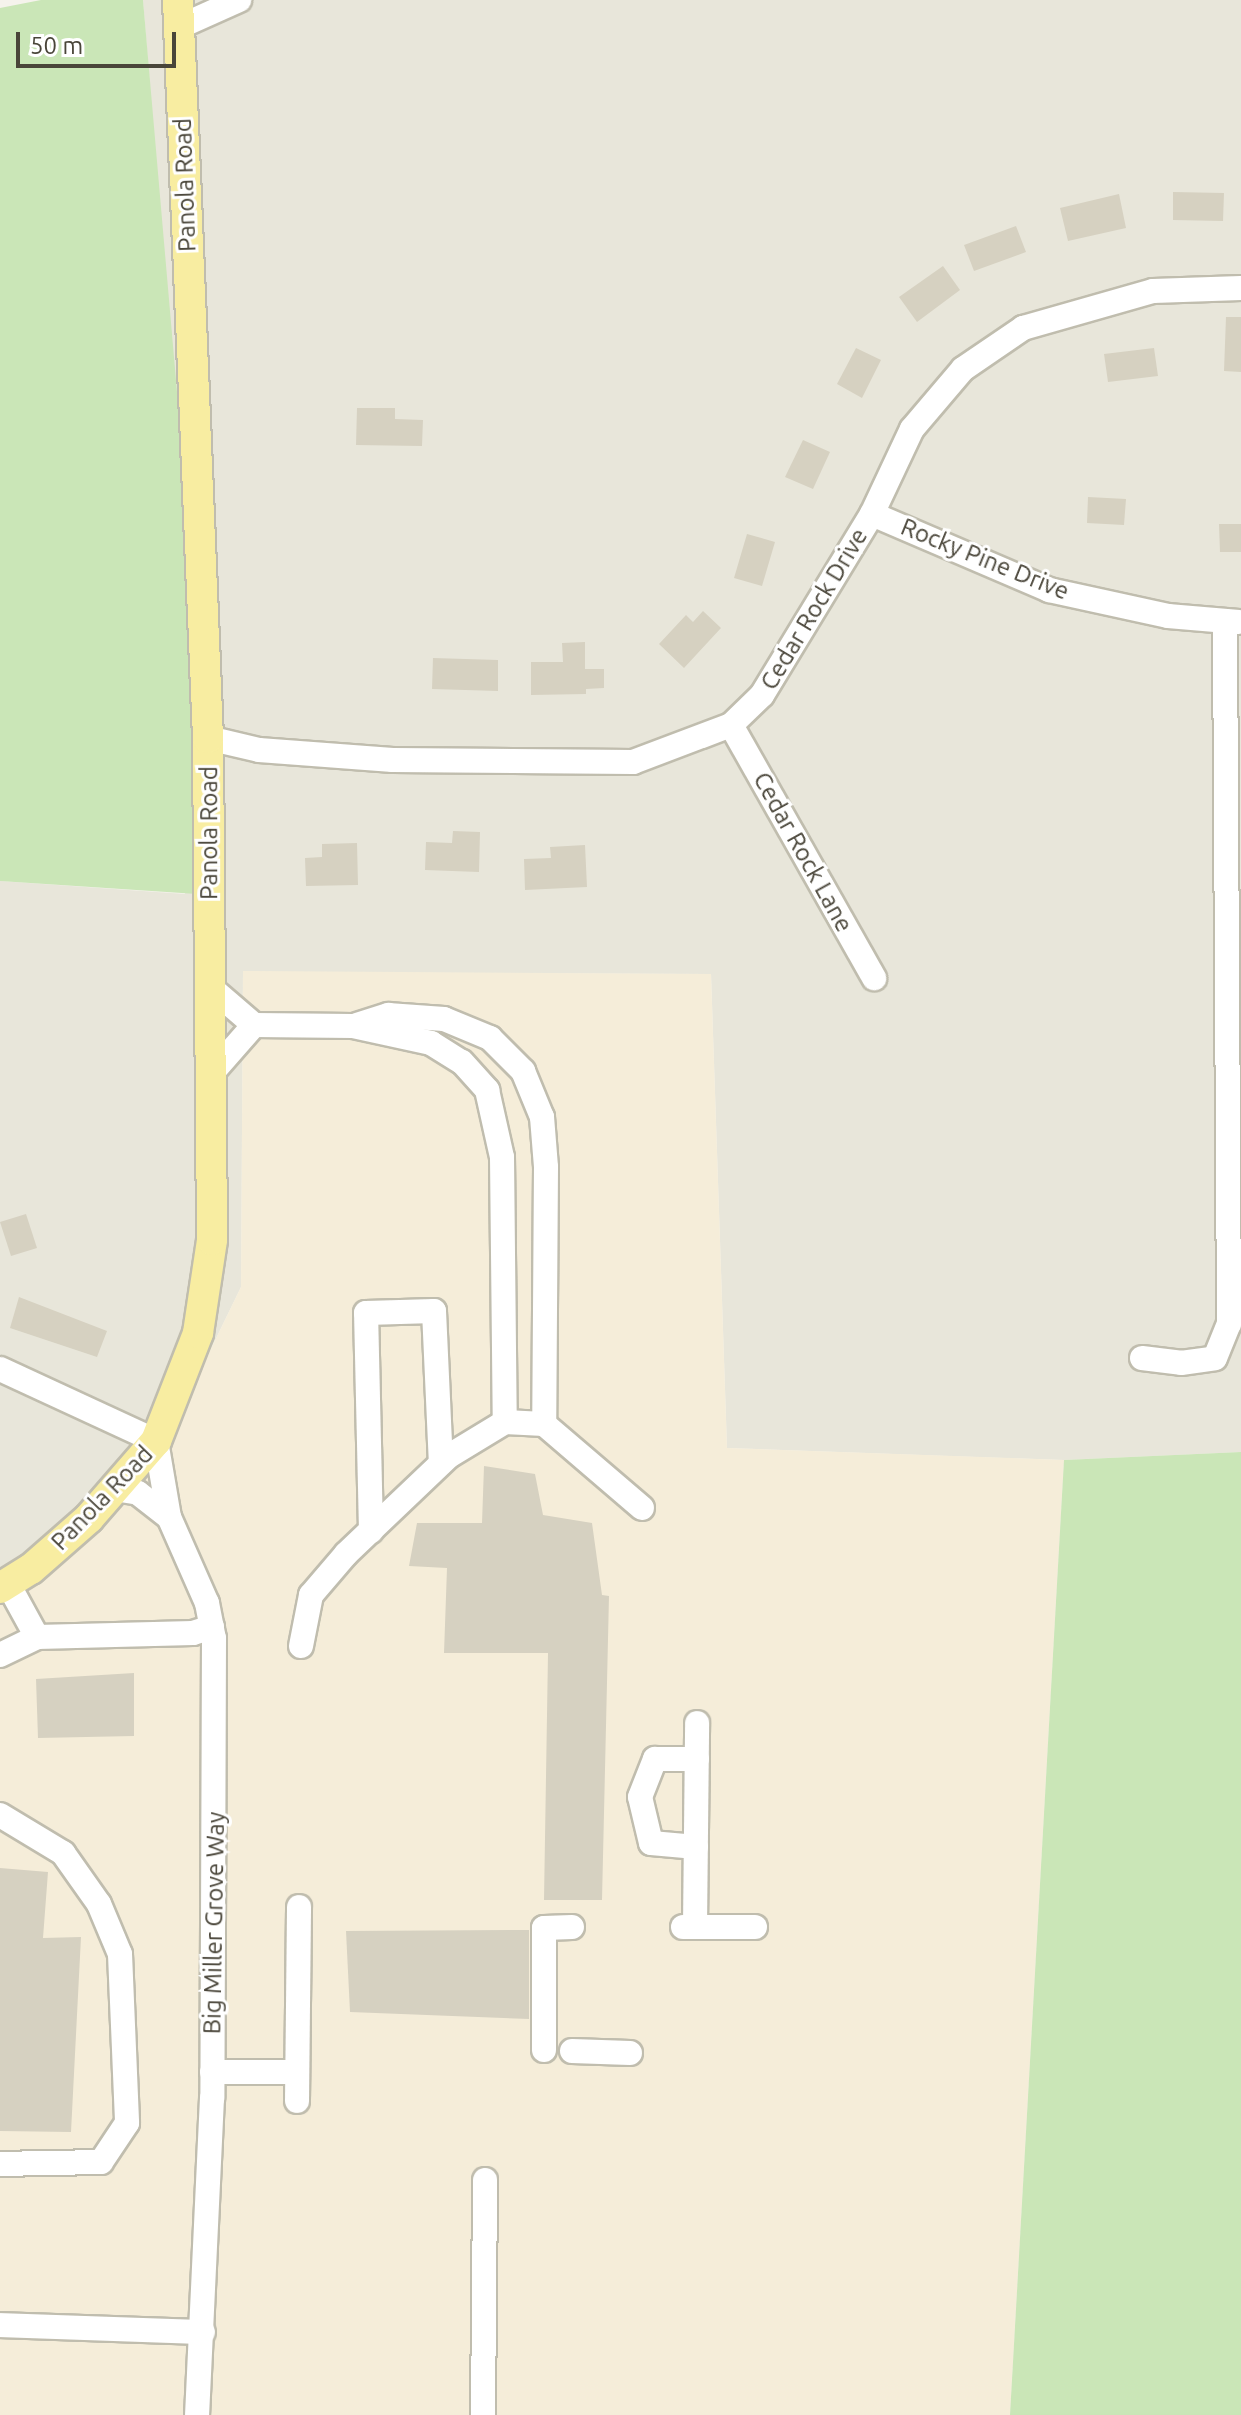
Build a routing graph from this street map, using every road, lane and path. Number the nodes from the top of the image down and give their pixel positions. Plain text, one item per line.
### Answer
1 (239, 0) edge
2 (178, 14) edge
3 (1241, 288) edge
4 (872, 514) junction
5 (1233, 622) edge
6 (731, 725) junction
7 (208, 738) junction
8 (874, 978) dead end
9 (210, 987) junction
10 (254, 1025) junction
11 (353, 1026) junction
12 (211, 1074) junction
13 (502, 1157) junction
14 (546, 1157) junction
15 (1234, 1272) edge
16 (1142, 1358) dead end
17 (0, 1369) edge
18 (505, 1422) junction
19 (544, 1424) junction
20 (156, 1441) junction
21 (441, 1463) junction
22 (114, 1489) junction
23 (642, 1508) dead end
24 (169, 1517) junction
25 (371, 1531) junction
26 (4, 1586) edge
27 (212, 1627) junction
28 (37, 1637) junction
29 (301, 1646) dead end
30 (0, 1655) edge
31 (697, 1723) dead end
32 (697, 1759) junction
33 (0, 1815) edge
34 (696, 1847) junction
35 (299, 1907) dead end
36 (572, 1927) dead end
37 (755, 1927) dead end
38 (544, 2050) dead end
39 (572, 2051) dead end
40 (630, 2053) dead end
41 (212, 2072) junction
42 (297, 2072) junction
43 (297, 2101) dead end
44 (0, 2164) edge
45 (485, 2180) dead end
46 (0, 2325) edge
47 (203, 2332) junction
48 (197, 2415) edge
49 (483, 2415) edge

1 - 2 street
2 - 7 main road, Panola Road
3 - 4 street, Cedar Rock Drive
4 - 5 street, Rocky Pine Drive
4 - 6 street, Cedar Rock Drive
5 - 15 street
6 - 7 street, Cedar Rock Drive
6 - 8 street, Cedar Rock Lane
7 - 9 main road, Panola Road
9 - 10 street
9 - 12 main road, Panola Road
10 - 11 street
10 - 12 street
11 - 13 street
11 - 14 street
12 - 20 main road, Panola Road
13 - 14 street
13 - 18 street
14 - 19 street
15 - 16 street
17 - 20 street
18 - 19 street
18 - 21 street
19 - 23 street
20 - 22 main road, Panola Road
20 - 24 street, Big Miller Grove Way
21 - 25 street
21 - 25 street
22 - 24 street
22 - 26 main road, Panola Road
24 - 27 street, Big Miller Grove Way
25 - 29 street
26 - 28 street
27 - 28 street
27 - 41 street, Big Miller Grove Way
28 - 30 street
31 - 32 street
32 - 34 street
32 - 34 street
33 - 44 street
34 - 37 street
35 - 42 street
36 - 38 street
39 - 40 street
41 - 42 street
41 - 47 street, Big Miller Grove Way
42 - 43 street
45 - 49 street
46 - 47 street
47 - 48 street, Big Miller Grove Way

